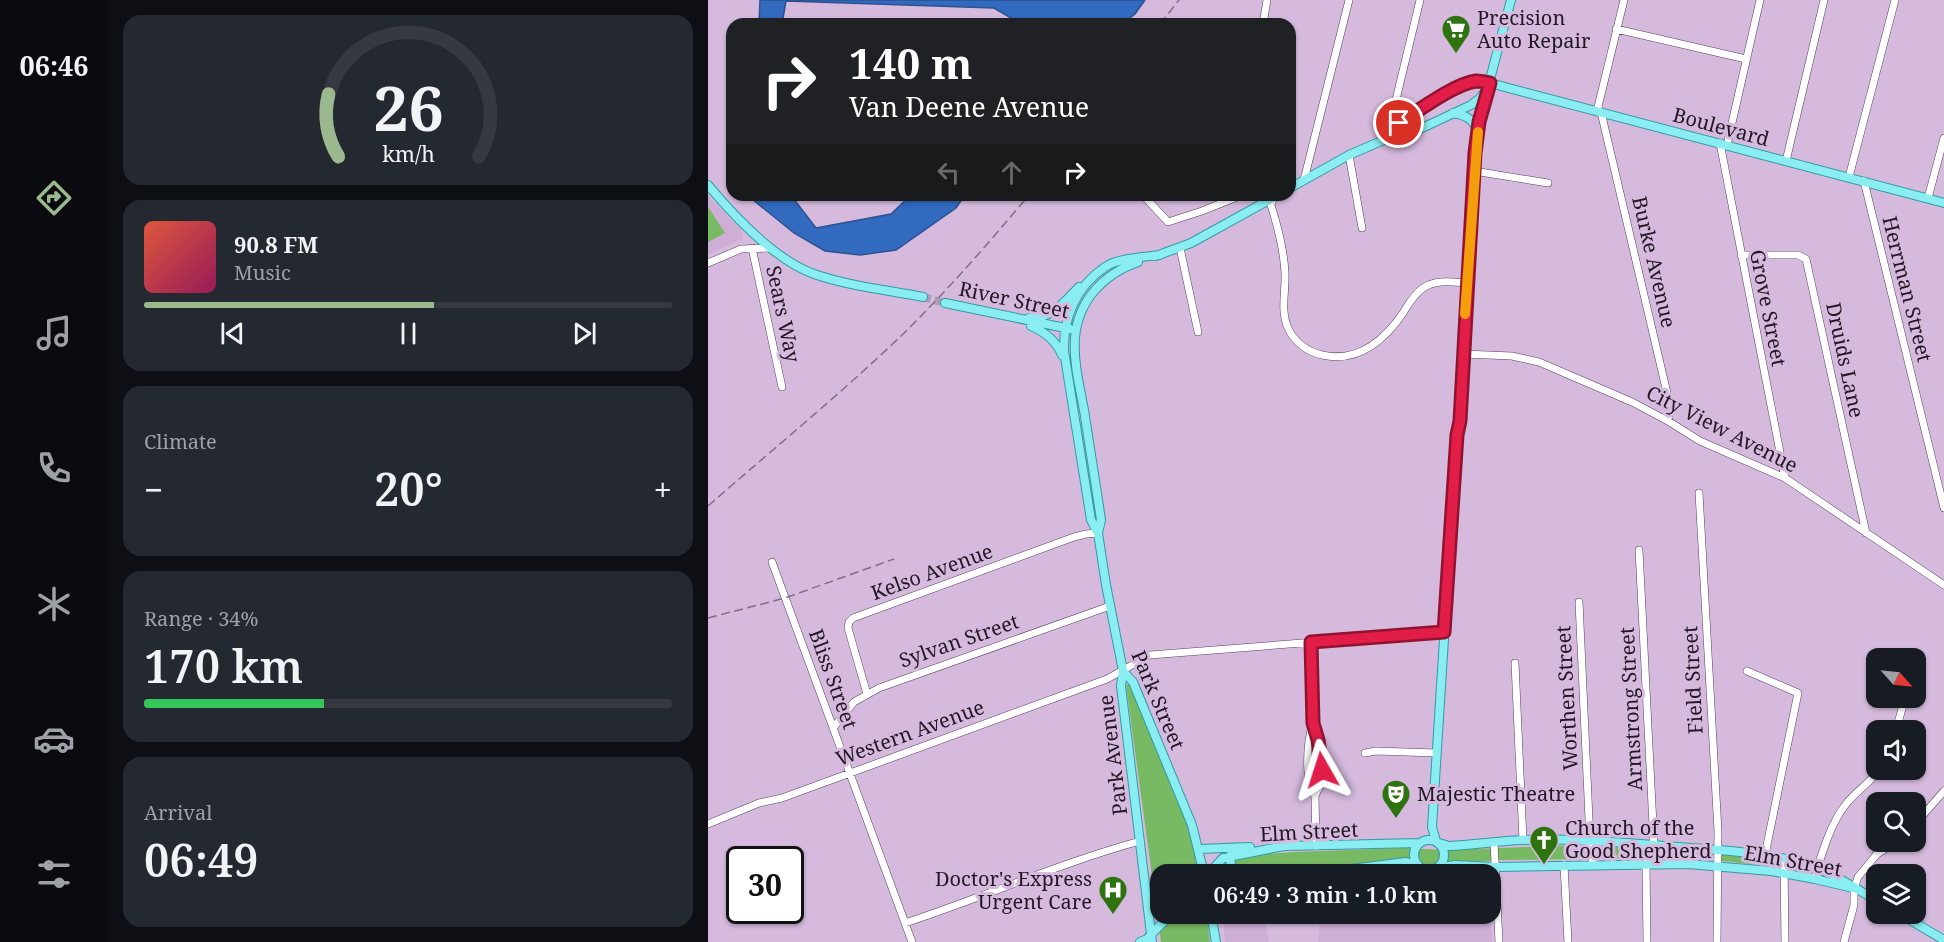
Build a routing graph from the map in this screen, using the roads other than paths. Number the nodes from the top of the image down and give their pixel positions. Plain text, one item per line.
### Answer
1 (1267, 0) edge
2 (1349, 0) edge
3 (1420, 0) edge
4 (1511, 0) edge
5 (1624, 0) edge
6 (1760, 0) edge
7 (1824, 0) edge
8 (1894, 0) edge
9 (1264, 18) edge
10 (1616, 29) junction
11 (1746, 59) junction
12 (1490, 83) junction
13 (1599, 112) junction
14 (1453, 113) junction
15 (1478, 133) junction
16 (1944, 138) edge
17 (1386, 139) junction
18 (1723, 144) junction
19 (1349, 155) junction
20 (1786, 161) junction
21 (1474, 171) junction
22 (1849, 177) junction
23 (1304, 180) junction
24 (1864, 181) junction
25 (1548, 183) dead end
26 (708, 185) edge
27 (1296, 185) edge
28 (1928, 198) junction
29 (1149, 201) edge
30 (1227, 201) edge
31 (1265, 201) edge
32 (1273, 201) edge
33 (1944, 203) edge
34 (1362, 228) dead end
35 (752, 248) junction
36 (1180, 248) junction
37 (773, 249) junction
38 (1160, 255) junction
39 (1741, 255) junction
40 (708, 263) edge
41 (1105, 267) junction
42 (1467, 283) junction
43 (923, 297) tunnel mouth
44 (945, 303) tunnel mouth
45 (1011, 318) junction
46 (1065, 329) junction
47 (1076, 330) junction
48 (1198, 332) dead end
49 (1463, 354) junction
50 (1067, 370) junction
51 (782, 387) dead end
52 (1668, 421) junction
53 (1785, 478) junction
54 (1700, 493) dead end
55 (1944, 508) edge
56 (1098, 533) junction
57 (1866, 533) junction
58 (1639, 550) dead end
59 (772, 562) dead end
60 (1944, 585) edge
61 (1579, 602) dead end
62 (1110, 606) junction
63 (1444, 632) junction
64 (1311, 642) junction
65 (1515, 663) dead end
66 (1123, 671) junction
67 (1747, 671) dead end
68 (867, 694) junction
69 (1313, 723) junction
70 (833, 728) junction
71 (1365, 753) dead end
72 (1436, 753) junction
73 (850, 773) junction
74 (1872, 780) edge
75 (1944, 790) edge
76 (1315, 796) junction
77 (1926, 811) edge
78 (708, 825) edge
79 (1432, 827) junction
80 (1523, 840) junction
81 (1140, 841) junction
82 (1590, 841) junction
83 (1421, 842) junction
84 (1437, 842) junction
85 (1494, 842) junction
86 (1654, 845) junction
87 (1284, 846) junction
88 (1316, 846) junction
89 (1199, 849) junction
90 (1719, 850) junction
91 (1881, 852) edge
92 (1766, 855) junction
93 (1230, 856) junction
94 (1784, 859) junction
95 (1203, 864) edge
96 (1217, 864) edge
97 (1231, 864) edge
98 (1391, 864) edge
99 (1414, 864) edge
100 (1418, 864) edge
101 (1442, 864) edge
102 (1496, 864) edge
103 (1646, 864) junction
104 (1564, 865) junction
105 (1593, 865) junction
106 (1718, 866) junction
107 (1501, 867) edge
108 (1818, 868) junction
109 (1784, 873) junction
110 (1815, 879) junction
111 (1854, 888) junction
112 (1866, 895) edge
113 (905, 923) junction
114 (1163, 924) edge
115 (1213, 924) edge
116 (1498, 924) edge
117 (1916, 924) edge
118 (1152, 938) edge
119 (1939, 939) edge
120 (912, 942) edge
121 (1140, 942) edge
122 (1216, 942) edge
123 (1499, 942) edge
124 (1568, 942) edge
125 (1647, 942) edge
126 (1717, 942) edge
127 (1785, 942) edge
128 (1844, 942) edge

1 - 9 street
2 - 23 street
3 - 17 street
4 - 12 main road
5 - 10 street
6 - 11 street
7 - 20 street
8 - 22 street
10 - 11 street
10 - 13 street
11 - 18 street
12 - 13 main road, Boulevard
12 - 14 main road
12 - 15 main road
12 - 17 main road
13 - 18 main road, Boulevard
13 - 52 street, Burke Avenue
14 - 15 main road
14 - 17 main road
15 - 21 main road
16 - 28 street
17 - 19 main road
18 - 20 main road, Boulevard
18 - 39 street, Grove Street
19 - 23 main road
19 - 34 street
20 - 22 main road, Boulevard
21 - 25 street
21 - 42 main road
22 - 24 main road, Boulevard
23 - 27 main road
24 - 28 main road, Boulevard
24 - 55 street, Herrman Street
26 - 37 main road
28 - 33 main road, Boulevard
29 - 30 street
31 - 36 main road
32 - 42 street
35 - 37 street
35 - 40 street
35 - 51 street, Sears Way
36 - 38 main road
36 - 48 street
37 - 43 main road
38 - 41 main road
38 - 47 main road
39 - 53 street, Grove Street
39 - 57 street, Druids Lane
41 - 45 main road
41 - 46 main road
42 - 49 main road
44 - 45 main road, River Street
45 - 46 main road, River Street
45 - 50 main road
46 - 47 main road, River Street
46 - 50 main road, Park Street
47 - 56 main road, Park Street
49 - 52 street, City View Avenue
49 - 63 main road
50 - 56 main road, Park Street
52 - 53 street, City View Avenue
53 - 57 street, City View Avenue
54 - 90 street, Field Street
56 - 62 main road, Park Street
56 - 68 street, Kelso Avenue
57 - 60 street, City View Avenue
58 - 86 street, Armstrong Street
59 - 70 street, Bliss Street
61 - 82 street, Worthen Street
62 - 66 main road, Park Street
62 - 68 street, Sylvan Street
63 - 64 street, Western Avenue
63 - 72 main road
64 - 66 street, Western Avenue
64 - 69 street
65 - 80 street
66 - 73 street, Western Avenue
66 - 81 main road, Park Avenue
66 - 89 main road, Park Street
67 - 92 street
68 - 70 street, Sylvan Street
69 - 76 street
69 - 76 street
70 - 73 street, Bliss Street
71 - 72 street
72 - 79 main road
73 - 78 street, Western Avenue
73 - 113 street, Bliss Street
74 - 108 street
75 - 77 street
76 - 88 street
79 - 83 main road
79 - 84 main road
80 - 82 main road, Elm Street
80 - 85 main road, Elm Street
81 - 113 street
81 - 118 main road, Park Avenue
82 - 86 main road, Elm Street
82 - 105 street, Worthen Street
83 - 84 main road
83 - 88 main road, Elm Street
83 - 100 main road
84 - 85 main road, Elm Street
84 - 101 main road
85 - 102 street
86 - 90 main road, Elm Street
86 - 103 street, Armstrong Street
87 - 88 main road, Elm Street
87 - 89 main road
87 - 93 main road, Elm Street
89 - 95 main road, Park Street
90 - 92 main road, Elm Street
90 - 106 street, Field Street
91 - 111 street
92 - 94 main road, Elm Street
93 - 96 main road, Elm Street
93 - 97 main road
94 - 108 main road, Elm Street
94 - 109 street
98 - 99 main road, Elm Street
103 - 105 main road, Elm Street
103 - 106 main road, Elm Street
103 - 125 street
104 - 105 main road, Elm Street
104 - 107 main road, Elm Street
104 - 124 street
106 - 109 main road, Elm Street
106 - 126 street, Field Street
108 - 110 street
108 - 111 main road, Elm Street
109 - 110 main road, Elm Street
109 - 127 street
110 - 111 main road, Elm Street
111 - 112 main road, Elm Street
111 - 128 street
113 - 120 street, Bliss Street
114 - 118 main road
115 - 122 main road
116 - 123 street
117 - 119 main road
118 - 121 main road

